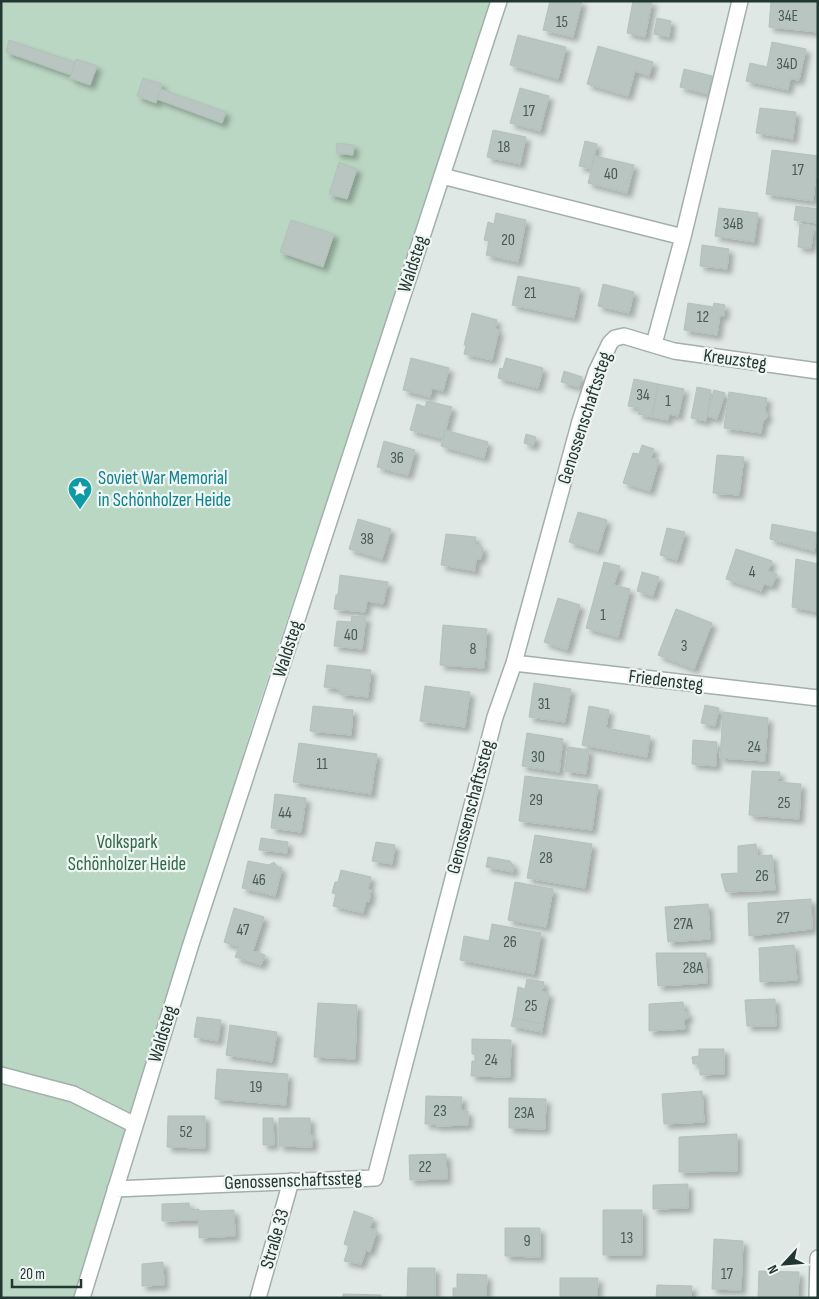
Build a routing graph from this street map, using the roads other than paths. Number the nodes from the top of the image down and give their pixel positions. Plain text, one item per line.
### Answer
1 (498, 1) edge
2 (740, 1) edge
3 (442, 176) junction
4 (683, 237) junction
5 (654, 344) junction
6 (818, 371) edge
7 (514, 663) junction
8 (818, 698) edge
9 (1, 1074) edge
10 (135, 1125) junction
11 (291, 1181) junction
12 (115, 1189) junction
13 (818, 1258) edge
14 (82, 1298) edge
15 (258, 1298) edge
16 (817, 1298) edge

1 - 3 street, Waldsteg
2 - 4 street
3 - 4 street
3 - 10 street, Waldsteg
4 - 5 street
5 - 6 street, Kreuzsteg
5 - 7 street, Genossenschaftssteg
7 - 8 street, Friedensteg
7 - 11 street, Genossenschaftssteg
9 - 10 street
10 - 12 street, Waldsteg
11 - 12 street, Genossenschaftssteg
11 - 15 street, Straße 33
12 - 14 street, Waldsteg
13 - 16 street

